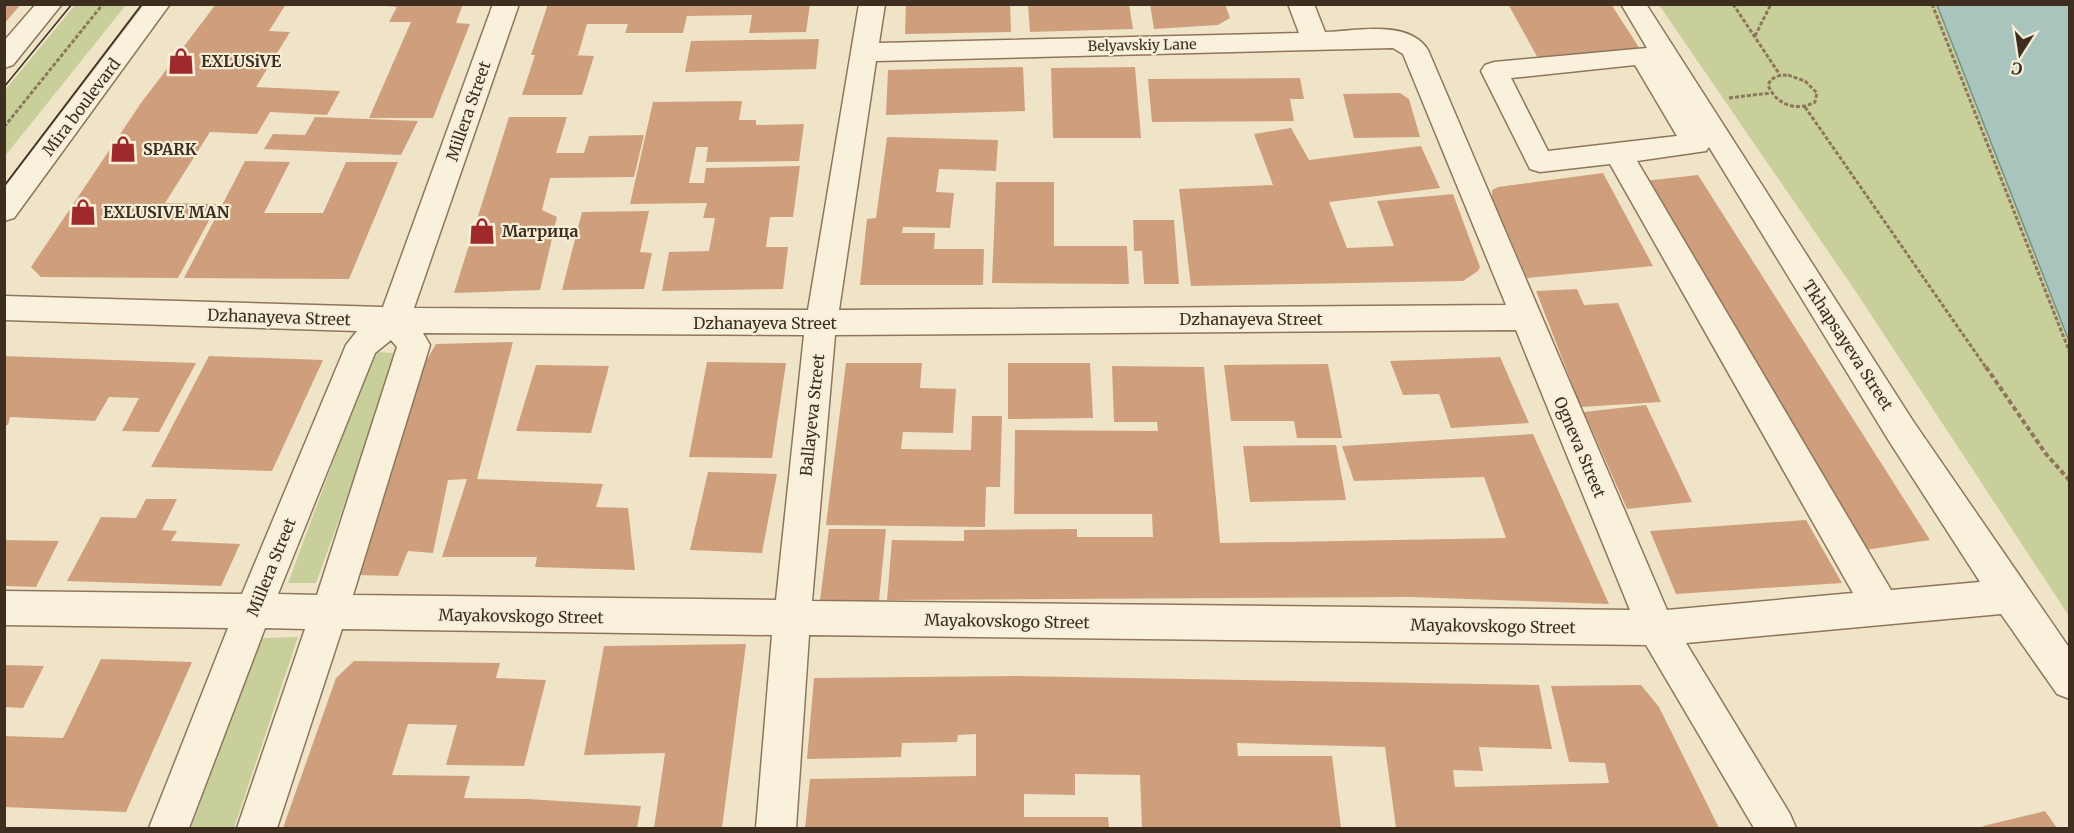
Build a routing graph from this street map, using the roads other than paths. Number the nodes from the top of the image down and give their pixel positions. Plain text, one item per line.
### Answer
1 (50, 4) edge
2 (158, 4) edge
3 (506, 4) edge
4 (873, 4) edge
5 (1302, 4) edge
6 (1633, 4) edge
7 (1315, 41) junction
8 (1415, 50) joint
9 (866, 52) junction
10 (4, 59) edge
11 (1696, 144) joint
12 (1624, 163) dead end
13 (4, 210) edge
14 (4, 308) edge
15 (1525, 317) junction
16 (394, 320) junction
17 (821, 324) junction
18 (2008, 596) junction
19 (1881, 607) junction
20 (4, 608) edge
21 (253, 611) junction
22 (329, 613) junction
23 (792, 619) junction
24 (1656, 628) junction
25 (2070, 681) edge
26 (169, 828) edge
27 (257, 828) edge
28 (776, 828) edge
29 (1776, 828) edge

1 - 10 street
2 - 13 street, Mira boulevard
3 - 16 street, Millera Street
4 - 9 street, Ballayeva Street
5 - 7 street
6 - 18 street, Tkhapsayeva Street
7 - 8 street, Belyavskiy Lane
7 - 9 street, Belyavskiy Lane
8 - 15 street, Ogneva Street
9 - 17 street, Ballayeva Street
11 - 11 street
12 - 19 street
14 - 16 street, Dzhanayeva Street
15 - 17 street, Dzhanayeva Street
15 - 24 street, Ogneva Street
16 - 17 street, Dzhanayeva Street
16 - 21 street, Millera Street
16 - 22 street
17 - 23 street, Ballayeva Street
18 - 19 street, Mayakovskogo Street
18 - 25 street, Tkhapsayeva Street
19 - 24 street, Mayakovskogo Street
20 - 21 street, Mayakovskogo Street
21 - 22 street, Mayakovskogo Street
21 - 26 street, Millera Street
22 - 23 street, Mayakovskogo Street
22 - 27 street
23 - 24 street, Mayakovskogo Street
23 - 28 street, Ballayeva Street
24 - 29 street, Ogneva Street

